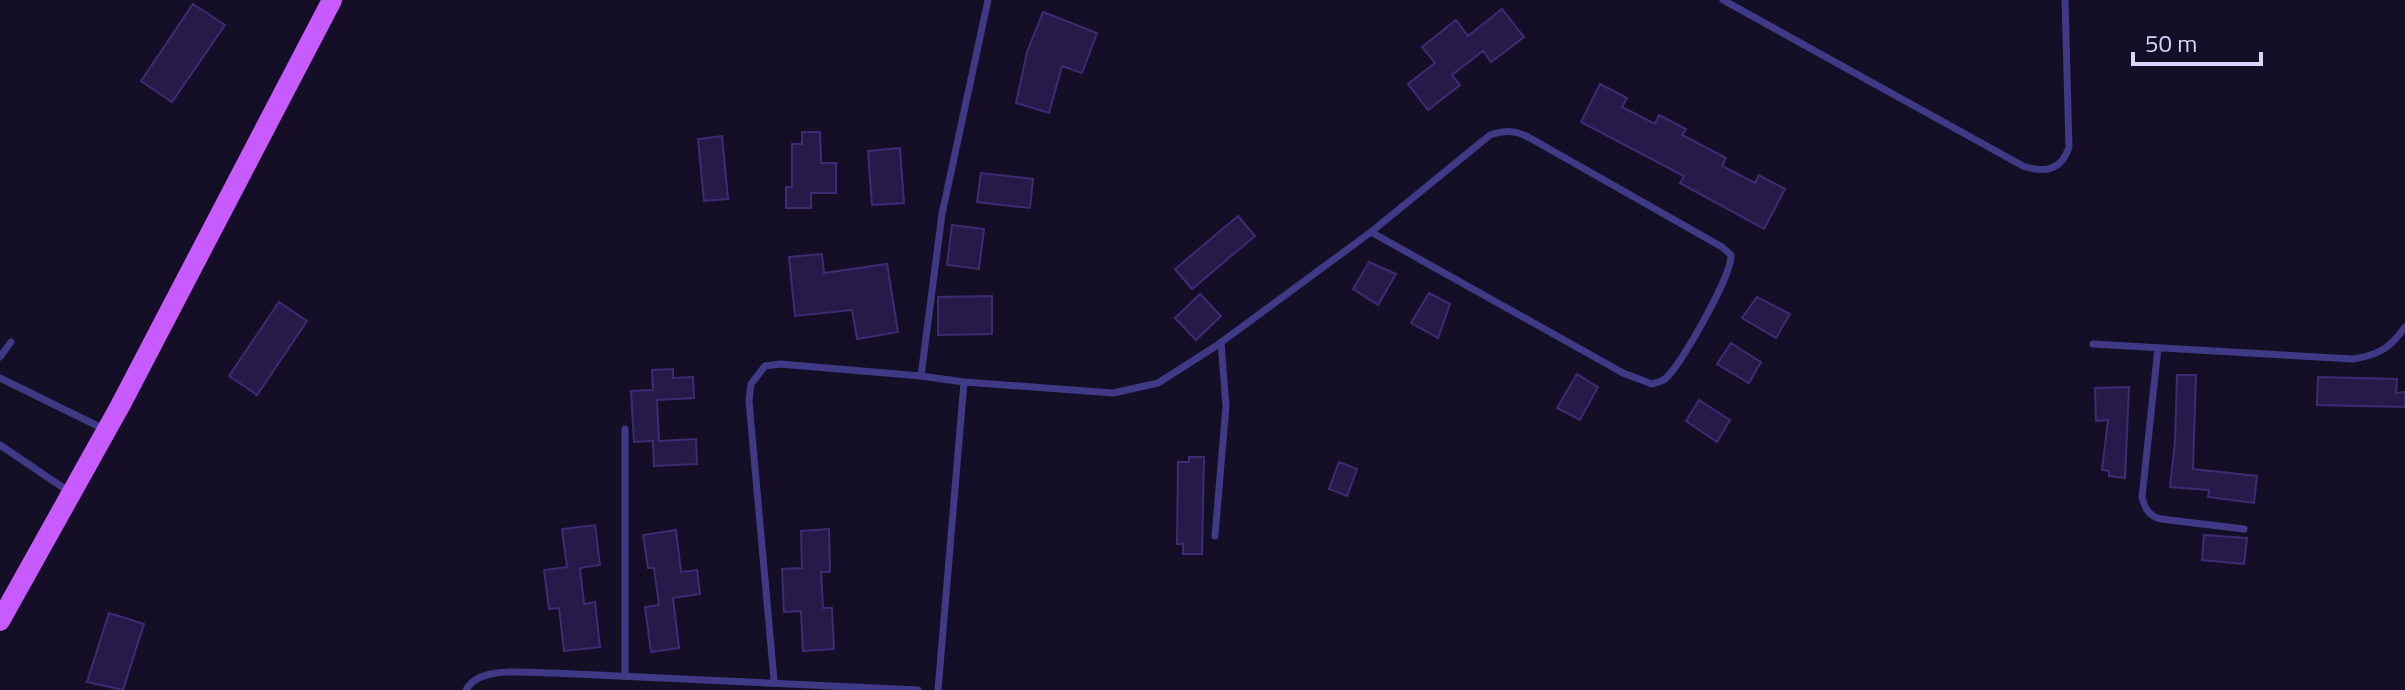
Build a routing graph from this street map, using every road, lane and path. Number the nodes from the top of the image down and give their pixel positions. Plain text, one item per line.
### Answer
1 (332, 0) edge
2 (988, 0) edge
3 (1723, 0) edge
4 (2065, 0) edge
5 (1371, 232) junction
6 (2405, 327) edge
7 (11, 342) dead end
8 (1221, 342) junction
9 (2093, 344) dead end
10 (2158, 348) junction
11 (0, 357) edge
12 (921, 376) junction
13 (0, 378) edge
14 (964, 382) junction
15 (625, 429) dead end
16 (106, 430) junction
17 (0, 445) edge
18 (71, 494) junction
19 (2244, 529) dead end
20 (1215, 536) dead end
21 (0, 621) edge
22 (625, 675) junction
23 (774, 680) junction
24 (466, 690) edge
25 (918, 690) edge
26 (938, 690) edge

1 - 16 main road
2 - 12 lane
3 - 4 lane
5 - 5 lane
5 - 8 lane
6 - 10 lane
7 - 11 lane
8 - 14 lane
8 - 20 lane
9 - 10 lane
10 - 19 lane
12 - 14 lane
12 - 23 lane
13 - 16 lane
14 - 26 lane
15 - 22 lane
16 - 18 main road
17 - 18 lane
18 - 21 main road
22 - 23 lane
22 - 24 lane
23 - 25 lane

